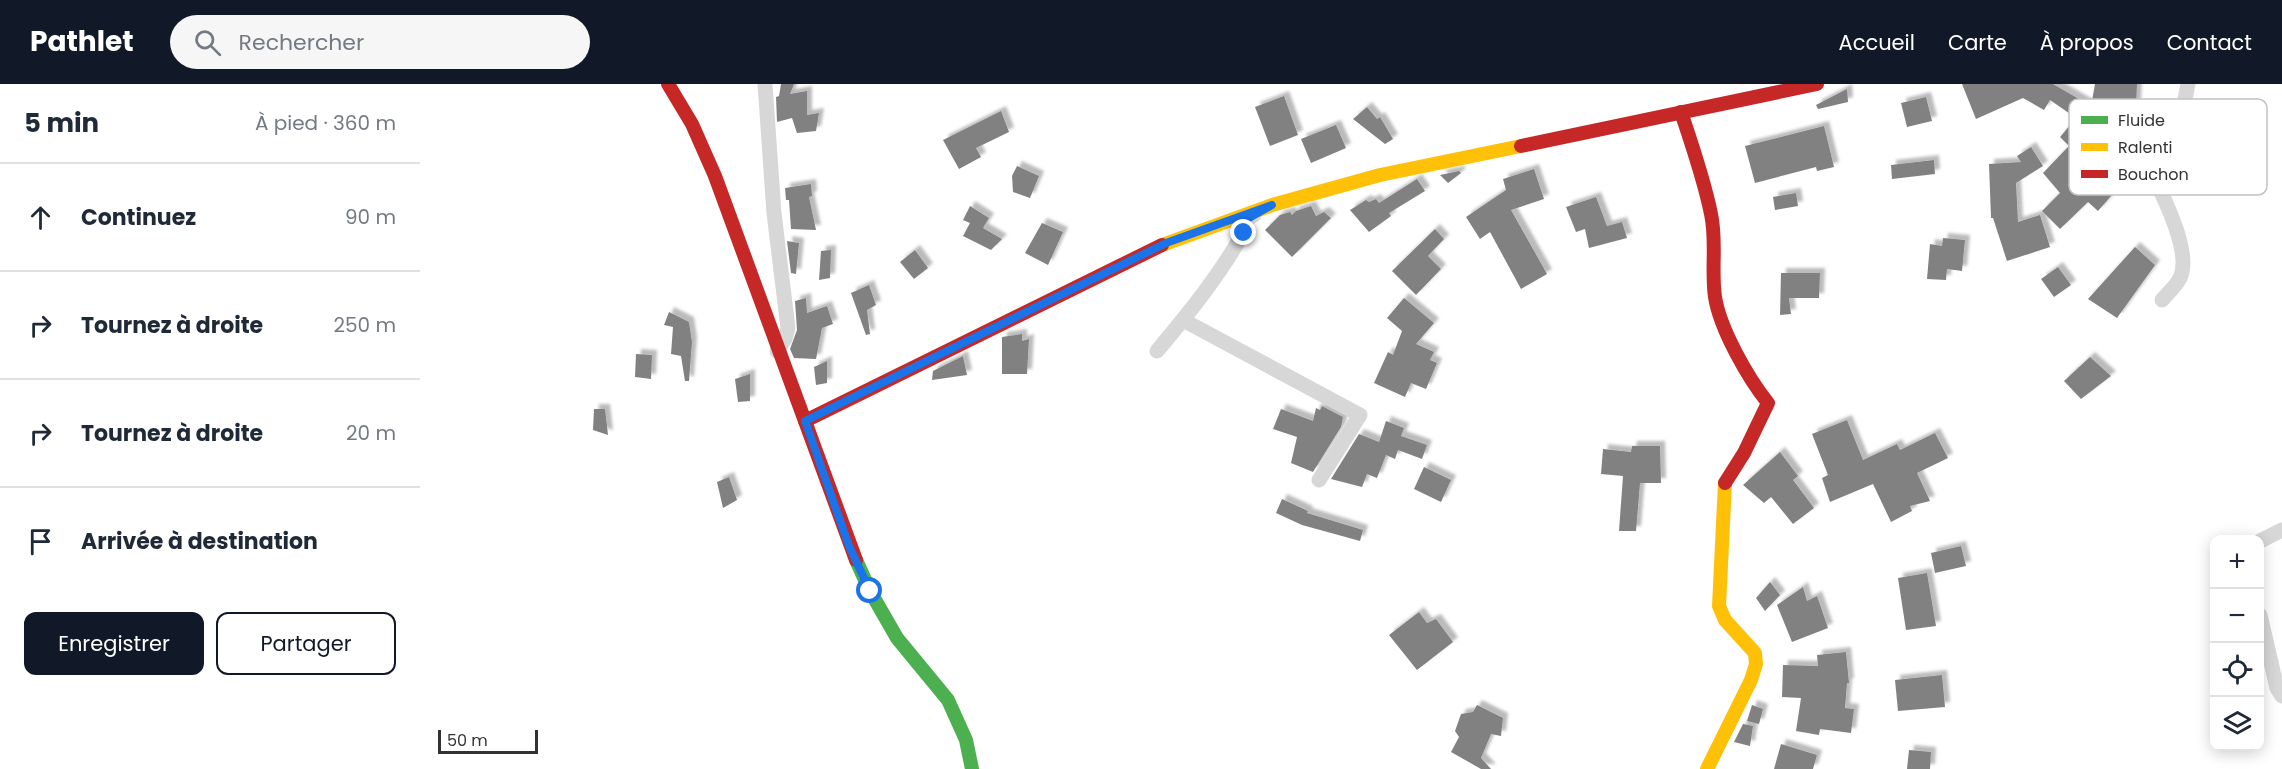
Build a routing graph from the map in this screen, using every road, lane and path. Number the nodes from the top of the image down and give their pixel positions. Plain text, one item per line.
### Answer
1 (668, 84) edge
2 (765, 84) edge
3 (1817, 84) edge
4 (2188, 84) edge
5 (2185, 99) edge
6 (1681, 112) junction
7 (2161, 195) edge
8 (1272, 205) junction
9 (2162, 300) dead end
10 (1183, 320) junction
11 (777, 351) junction
12 (1157, 351) dead end
13 (805, 421) junction
14 (1319, 480) dead end
15 (2282, 530) edge
16 (2264, 539) edge
17 (2264, 635) edge
18 (2282, 696) edge
19 (972, 769) edge
20 (1707, 769) edge

1 - 11 street
2 - 11 street
3 - 6 street
4 - 5 street
6 - 8 street
6 - 20 street
7 - 9 street
8 - 10 street
8 - 13 street
10 - 12 street
10 - 14 street
11 - 13 street
13 - 19 street
15 - 16 street
17 - 18 street

